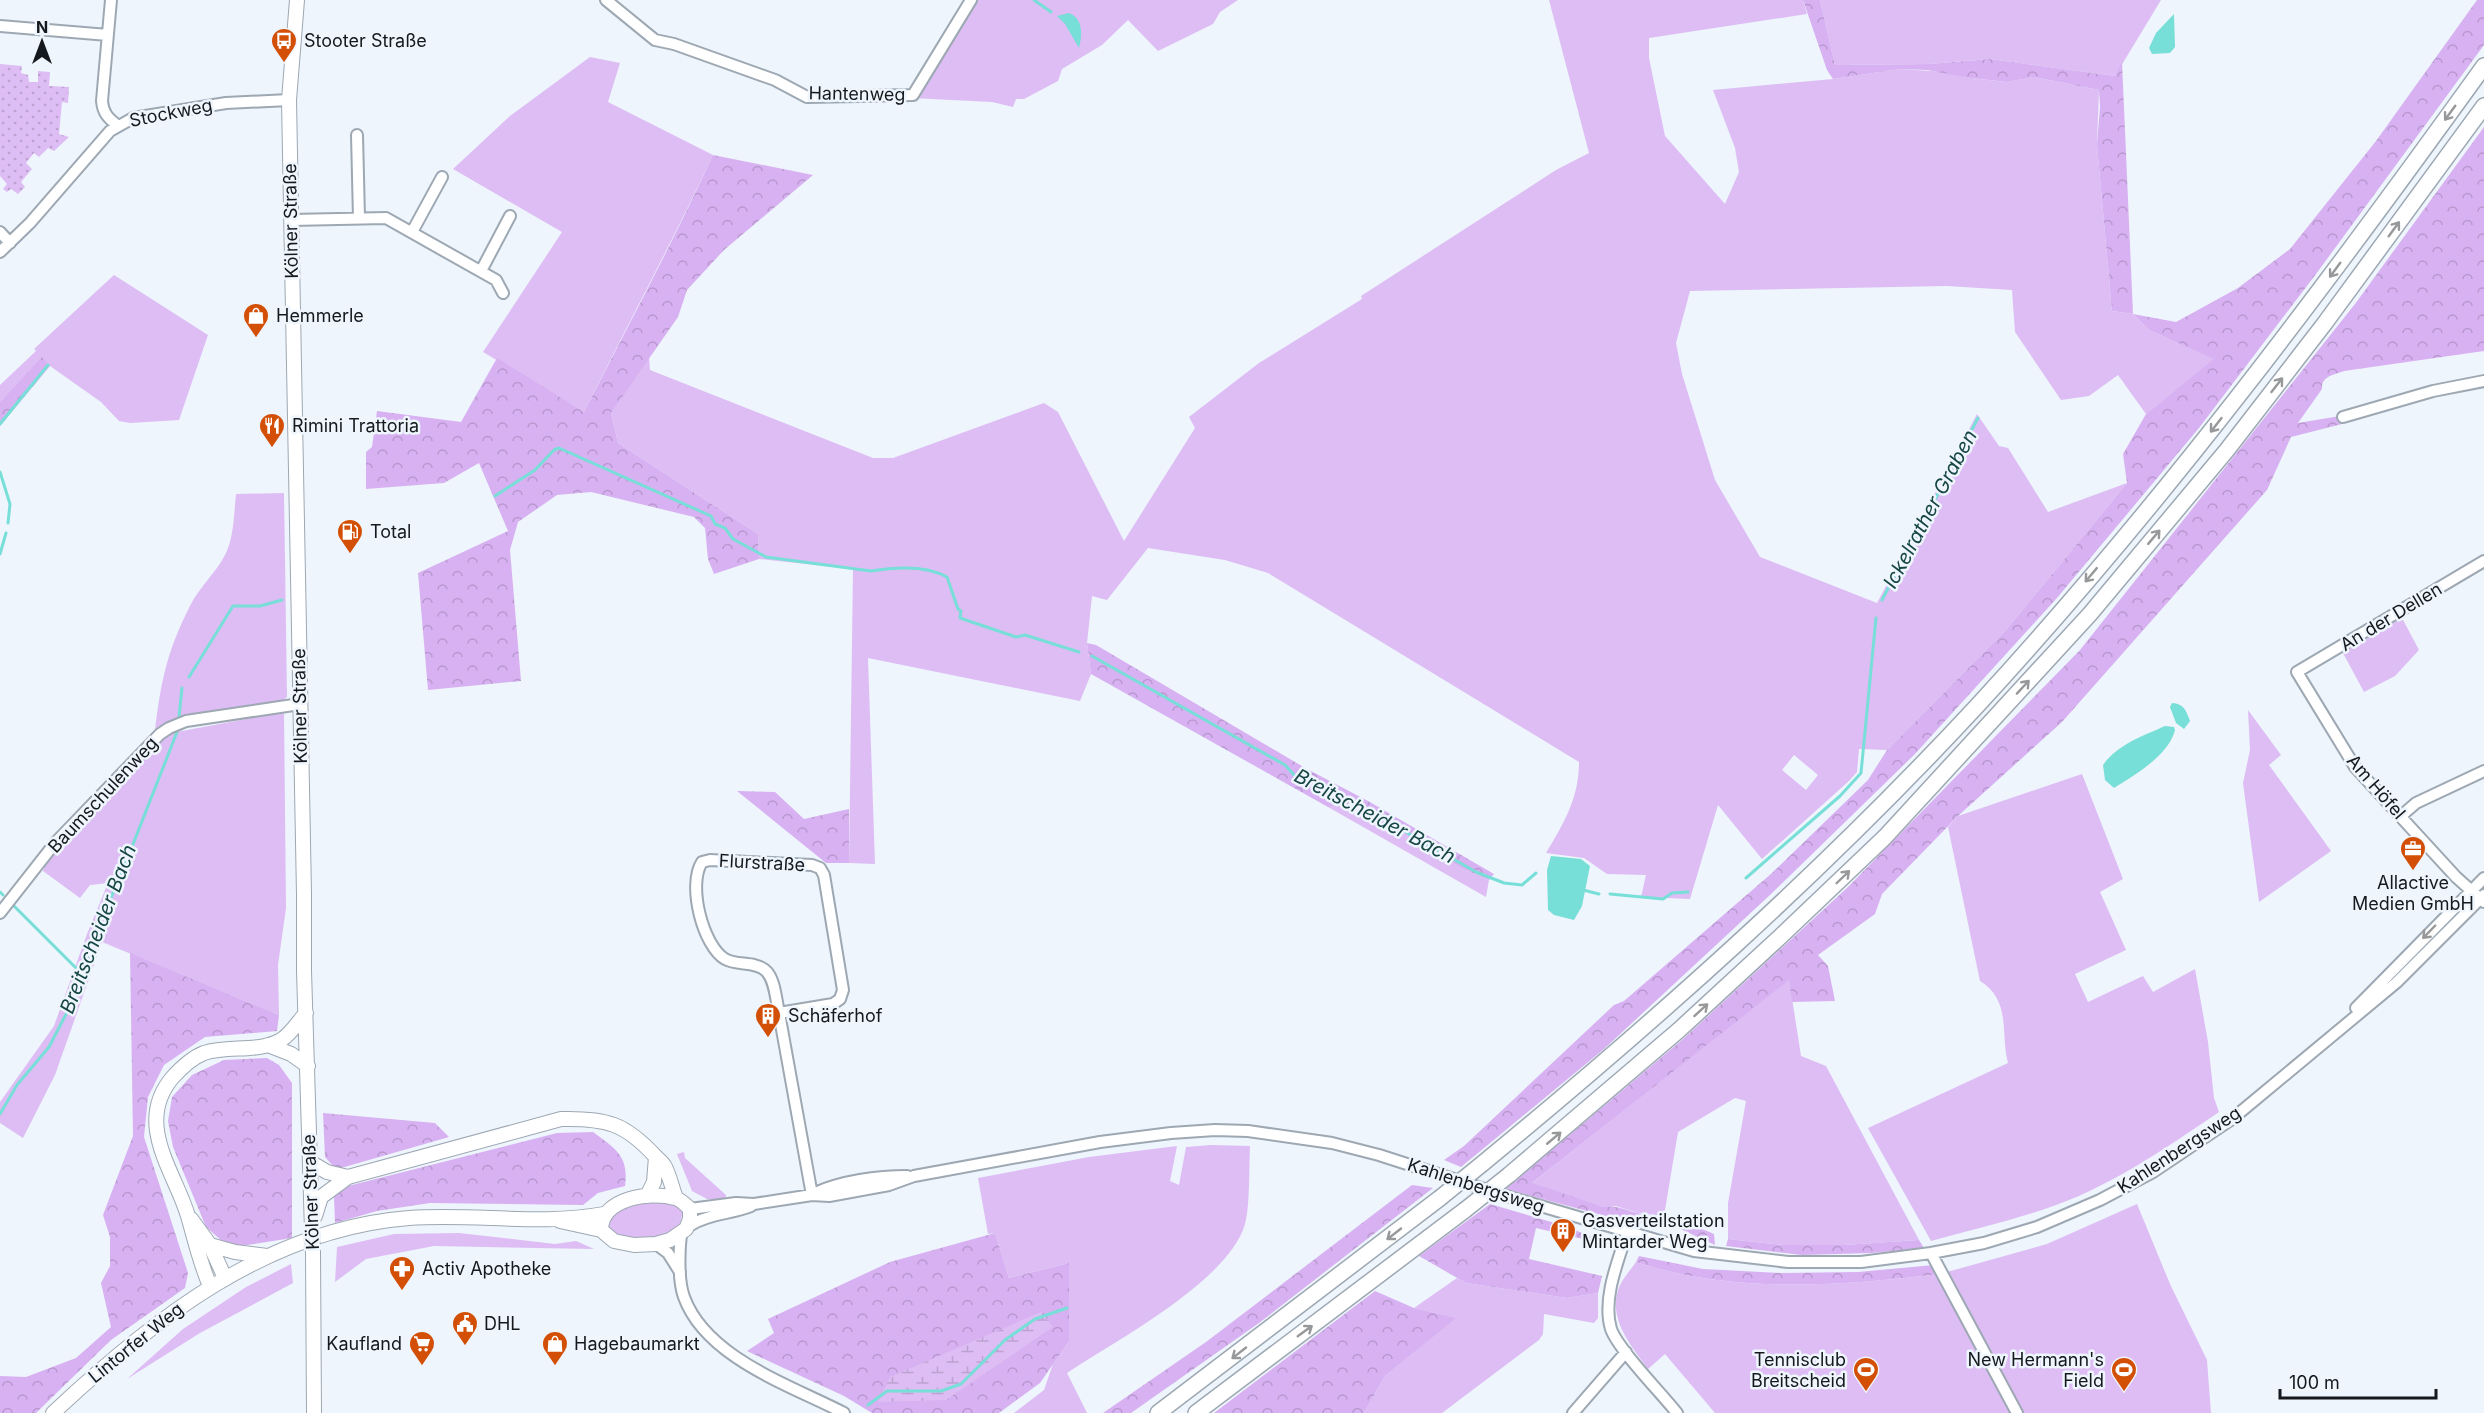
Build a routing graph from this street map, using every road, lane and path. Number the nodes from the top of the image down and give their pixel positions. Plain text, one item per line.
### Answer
1 (111, 0) edge
2 (297, 0) edge
3 (606, 0) edge
4 (971, 0) edge
5 (0, 26) edge
6 (108, 35) junction
7 (2484, 66) edge
8 (289, 100) junction
9 (2484, 106) edge
10 (117, 125) junction
11 (357, 135) dead end
12 (442, 177) dead end
13 (510, 216) dead end
14 (359, 218) junction
15 (291, 220) junction
16 (0, 232) edge
17 (412, 232) junction
18 (10, 243) junction
19 (0, 252) edge
20 (481, 271) junction
21 (503, 293) dead end
22 (2484, 381) edge
23 (2343, 417) dead end
24 (2484, 561) edge
25 (2297, 672) joint
26 (300, 704) junction
27 (2484, 771) edge
28 (2401, 816) junction
29 (2484, 878) edge
30 (2470, 890) junction
31 (2483, 898) edge
32 (0, 913) edge
33 (306, 1013) junction
34 (779, 1013) junction
35 (2334, 1033) junction
36 (268, 1045) junction
37 (308, 1066) junction
38 (656, 1157) junction
39 (310, 1162) junction
40 (348, 1177) junction
41 (812, 1194) junction
42 (647, 1196) junction
43 (676, 1198) junction
44 (754, 1204) junction
45 (690, 1209) junction
46 (604, 1214) junction
47 (188, 1215) junction
48 (558, 1221) junction
49 (312, 1230) junction
50 (602, 1230) junction
51 (685, 1230) junction
52 (1627, 1233) junction
53 (656, 1244) junction
54 (210, 1245) junction
55 (1931, 1254) junction
56 (267, 1256) junction
57 (680, 1272) junction
58 (225, 1278) junction
59 (210, 1286) junction
60 (1626, 1352) junction
61 (53, 1413) edge
62 (314, 1413) edge
63 (844, 1413) edge
64 (1158, 1413) edge
65 (1196, 1413) edge
66 (1573, 1413) edge
67 (1677, 1413) edge
68 (2017, 1413) edge

1 - 6 street
2 - 8 main road, Kölner Straße
3 - 4 street, Hantenweg
5 - 6 street
6 - 10 street
7 -> 64 highway, bridge
8 - 10 street, Stockweg
8 - 15 main road, Kölner Straße
65 -> 9 highway, bridge
10 - 18 street, Stockweg
11 - 14 street
12 - 17 street
13 - 20 street
14 - 15 street
14 - 17 street
15 - 26 main road, Kölner Straße
16 - 18 street
17 - 20 street
18 - 19 street, Stockweg
20 - 21 street
22 - 23 street
24 - 25 street, An der Dellen
25 - 28 street, Am Höfel
26 - 32 street, Baumschulenweg
26 - 33 main road, Kölner Straße
27 - 28 street
28 - 30 street, Am Höfel
29 - 30 street, Kahlenbergsweg
30 - 31 street, Am Höfel
30 -> 35 street, Kahlenbergsweg
31 - 35 street, Kahlenbergsweg
33 - 36 main road
33 - 37 main road, Kölner Straße
34 - 34 street, Flurstraße
34 - 41 street, Flurstraße
35 - 55 street, Kahlenbergsweg
36 - 37 main road
36 - 47 main road
37 - 39 main road, Kölner Straße
38 - 40 main road
38 - 42 main road
38 - 43 main road
39 - 40 main road
39 - 49 main road, Kölner Straße
40 - 49 main road
41 - 44 street, Kahlenbergsweg
41 - 52 street, Kahlenbergsweg
42 - 43 main road, Kahlenbergsweg
42 - 46 main road, Kahlenbergsweg
43 - 45 main road
44 - 45 street, Kahlenbergsweg
44 - 51 street, Kahlenbergsweg
45 - 51 main road
46 - 48 main road, Kahlenbergsweg
46 - 50 main road
47 - 54 main road
47 - 59 main road
48 - 50 main road, Kahlenbergsweg
48 - 56 main road, Kahlenbergsweg
49 - 62 main road, Kölner Straße, bridge
50 - 53 main road, Kahlenbergsweg
51 - 53 main road, Kahlenbergsweg
51 - 57 street
52 - 55 street, Kahlenbergsweg
52 - 60 street
53 - 57 street
54 - 56 main road
54 - 58 main road
55 - 68 street
56 - 58 main road, Kahlenbergsweg
57 - 63 street
58 - 59 main road, Lintorfer Weg
59 - 61 main road, Lintorfer Weg
60 - 66 street
60 - 67 street

